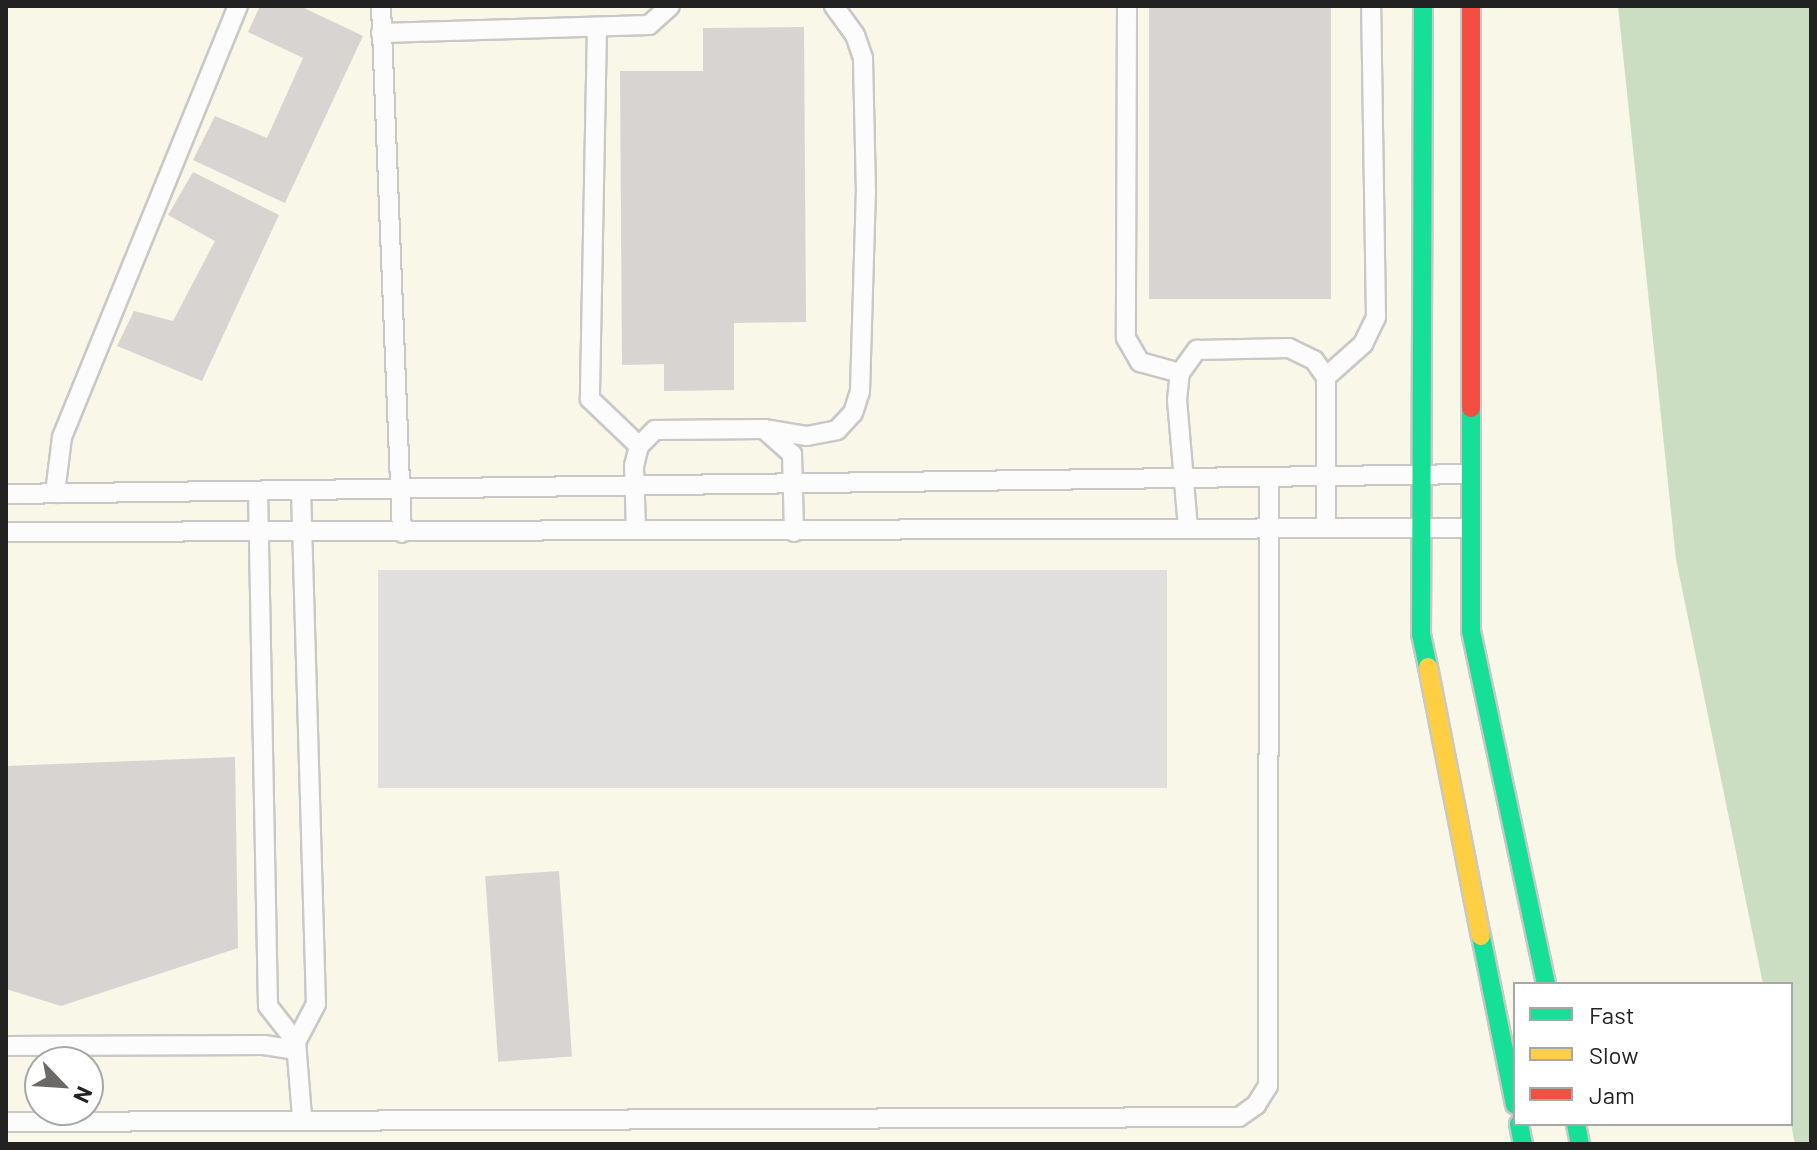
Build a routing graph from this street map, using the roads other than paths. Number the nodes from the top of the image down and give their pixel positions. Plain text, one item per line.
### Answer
1 (238, 6) edge
2 (381, 6) edge
3 (670, 6) edge
4 (834, 6) edge
5 (1127, 6) edge
6 (1371, 6) edge
7 (1423, 6) edge
8 (1471, 6) edge
9 (597, 27) junction
10 (381, 33) junction
11 (1180, 373) junction
12 (1326, 377) junction
13 (764, 429) junction
14 (639, 446) junction
15 (1471, 474) junction
16 (1421, 477) junction
17 (1327, 478) junction
18 (1269, 479) junction
19 (1183, 480) junction
20 (794, 486) junction
21 (399, 487) junction
22 (632, 487) junction
23 (301, 490) junction
24 (258, 491) junction
25 (55, 493) junction
26 (6, 494) edge
27 (1188, 528) junction
28 (1269, 528) junction
29 (1326, 528) junction
30 (1421, 528) junction
31 (1471, 528) junction
32 (302, 530) junction
33 (636, 530) junction
34 (257, 531) junction
35 (6, 532) edge
36 (794, 532) junction
37 (402, 533) junction
38 (1546, 982) edge
39 (6, 1046) edge
40 (297, 1046) junction
41 (1513, 1095) edge
42 (302, 1117) junction
43 (6, 1122) edge

1 - 25 lane
2 - 10 lane
3 - 9 lane
4 - 13 lane
5 - 11 lane
6 - 12 lane
7 - 16 street
8 - 15 street
9 - 10 lane
9 - 14 lane
10 - 21 lane
11 - 12 lane
11 - 19 lane
12 - 17 lane
13 - 14 lane
13 - 20 lane
14 - 22 lane
15 - 16 lane
15 - 31 street
16 - 17 lane
16 - 30 street
17 - 18 lane
17 - 29 lane
18 - 19 lane
18 - 28 lane
19 - 20 lane
19 - 27 lane
20 - 22 lane
20 - 36 lane
21 - 22 lane
21 - 23 lane
21 - 37 lane
22 - 33 lane
23 - 24 lane
23 - 32 lane
24 - 25 lane
24 - 34 lane
25 - 26 lane
27 - 28 lane
27 - 36 lane
28 - 29 lane
28 - 42 lane
29 - 30 lane
30 - 31 lane
30 - 41 street
31 - 38 street
32 - 34 lane
32 - 37 lane
32 - 40 lane
33 - 36 lane
33 - 37 lane
34 - 35 lane
34 - 40 lane
39 - 40 lane
40 - 42 lane
42 - 43 lane

